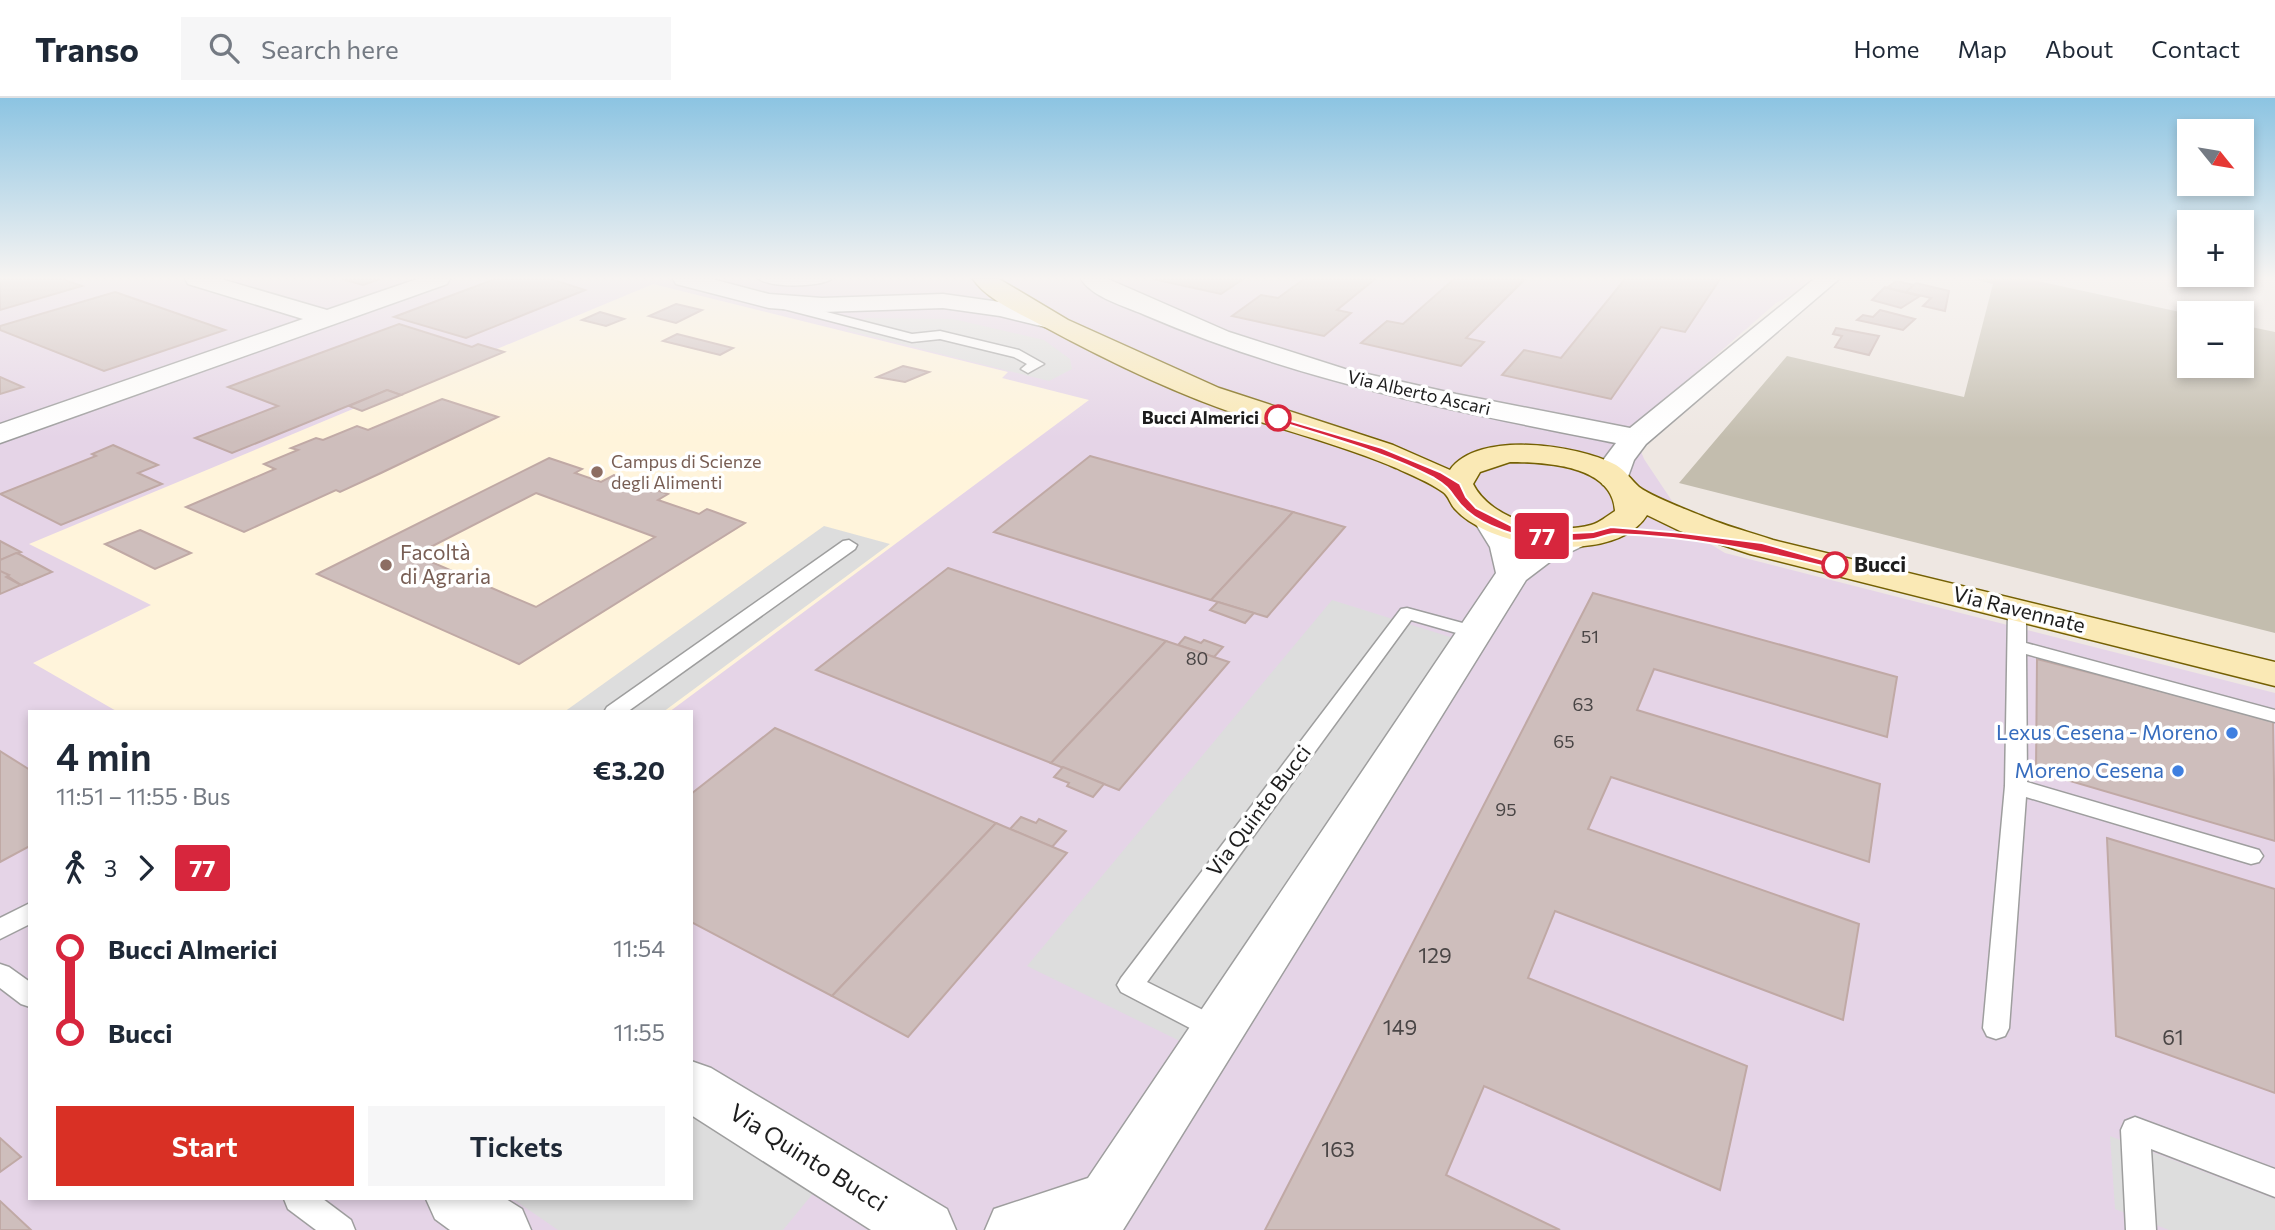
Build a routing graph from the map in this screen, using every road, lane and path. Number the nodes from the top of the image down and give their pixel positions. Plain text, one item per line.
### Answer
1 (288, 332) edge
2 (899, 332) edge
3 (1073, 332) edge
4 (1206, 332) edge
5 (1764, 332) edge
6 (1028, 369) dead end
7 (0, 434) edge
8 (1331, 434) junction
9 (1636, 438) junction
10 (1549, 454) junction
11 (1489, 457) junction
12 (1456, 486) junction
13 (1622, 486) junction
14 (1489, 521) junction
15 (1611, 531) junction
16 (1573, 538) junction
17 (849, 545) dead end
18 (1762, 547) junction
19 (1513, 573) junction
20 (2017, 610) junction
21 (1474, 632) junction
22 (2016, 646) junction
23 (2275, 674) edge
24 (617, 710) edge
25 (2275, 716) edge
26 (2016, 786) junction
27 (2251, 856) dead end
28 (28, 913) edge
29 (0, 930) edge
30 (0, 974) edge
31 (28, 995) edge
32 (1996, 1028) dead end
33 (1219, 1030) junction
34 (693, 1086) edge
35 (2275, 1183) edge
36 (300, 1200) edge
37 (457, 1200) edge
38 (1098, 1214) edge
39 (340, 1230) edge
40 (500, 1230) edge
41 (925, 1230) edge
42 (1016, 1230) edge
43 (2141, 1230) edge

1 - 7 street
2 - 6 lane
3 - 8 main road
4 - 9 street, Via Alberto Ascari
5 - 9 street
8 - 11 main road
8 - 12 main road
9 - 10 street
9 - 13 street
10 - 11 main road, Via Ravennate
10 - 13 main road, Via Ravennate
11 - 12 main road
12 - 14 main road
13 - 15 main road
13 - 18 main road, Via Ravennate
14 - 16 main road, Via Ravennate
14 - 19 street
15 - 16 main road, Via Ravennate
15 - 18 main road, Via Ravennate
16 - 19 street
17 - 24 lane
18 - 20 main road, Via Ravennate
19 - 21 street
20 - 22 lane
20 - 23 main road, Via Ravennate
21 - 33 street
21 - 33 lane, Via Quinto Bucci
22 - 25 lane
22 - 26 lane
26 - 27 lane
26 - 32 lane
28 - 29 lane
30 - 31 lane
33 - 38 street
34 - 41 street, Via Quinto Bucci
35 - 43 lane
36 - 39 lane
37 - 40 street
38 - 42 street

